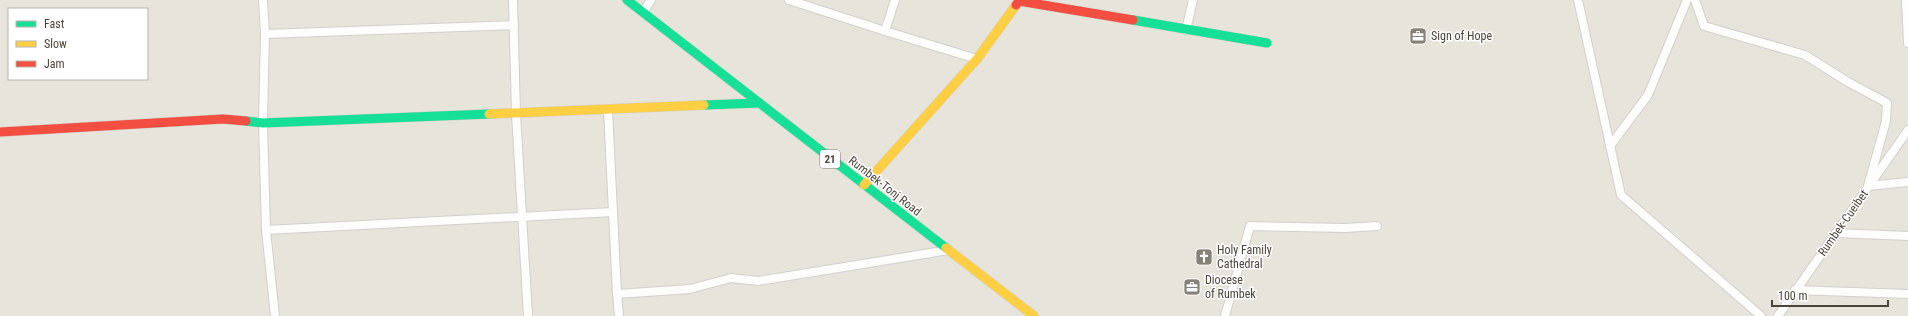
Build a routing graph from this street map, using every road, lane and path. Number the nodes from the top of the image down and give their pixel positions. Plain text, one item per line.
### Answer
1 (263, 0) edge
2 (513, 0) edge
3 (627, 0) edge
4 (651, 0) edge
5 (789, 0) edge
6 (895, 0) edge
7 (1019, 0) edge
8 (1193, 0) edge
9 (1578, 0) edge
10 (1687, 0) edge
11 (1695, 0) edge
12 (1906, 0) edge
13 (644, 12) junction
14 (514, 25) junction
15 (1186, 30) junction
16 (885, 31) junction
17 (265, 34) junction
18 (1908, 43) edge
19 (1267, 44) dead end
20 (977, 58) junction
21 (759, 103) junction
22 (608, 110) junction
23 (516, 114) junction
24 (263, 123) junction
25 (1908, 130) edge
26 (0, 132) edge
27 (1610, 146) junction
28 (1908, 182) edge
29 (864, 185) junction
30 (1868, 186) junction
31 (613, 212) junction
32 (522, 217) junction
33 (1378, 226) dead end
34 (266, 230) junction
35 (1836, 233) junction
36 (1908, 236) edge
37 (949, 250) junction
38 (1796, 290) junction
39 (617, 294) junction
40 (1908, 294) edge
41 (275, 316) edge
42 (528, 316) edge
43 (619, 316) edge
44 (1034, 316) edge
45 (1225, 316) edge
46 (1761, 316) edge
47 (1778, 316) edge

1 - 17 street
2 - 14 street
3 - 13 street, Rumbek-Tonj Road / 21
4 - 13 street
5 - 16 street
6 - 16 street
7 - 15 street
7 - 20 street
8 - 15 street
9 - 27 street
10 - 27 street
11 - 30 street
12 - 18 street
13 - 21 street, Rumbek-Tonj Road / 21
14 - 17 street
14 - 23 street
15 - 19 street
16 - 20 street
17 - 24 street
20 - 29 street
21 - 22 street
21 - 29 street, Rumbek-Tonj Road / 21
22 - 23 street
22 - 31 street
23 - 24 street
23 - 32 street
24 - 26 street
24 - 34 street
25 - 30 street, Rumbek-Cueibet
27 - 46 street
28 - 30 street
29 - 37 street, Rumbek-Tonj Road / 21
30 - 35 street, Rumbek-Cueibet
31 - 32 street
31 - 39 street
32 - 34 street
32 - 42 street
33 - 45 street
34 - 41 street
35 - 36 street
35 - 38 street, Rumbek-Cueibet
37 - 39 street
37 - 44 street, Rumbek-Tonj Road / 21
38 - 40 street
38 - 47 street, Rumbek-Cueibet
39 - 43 street

